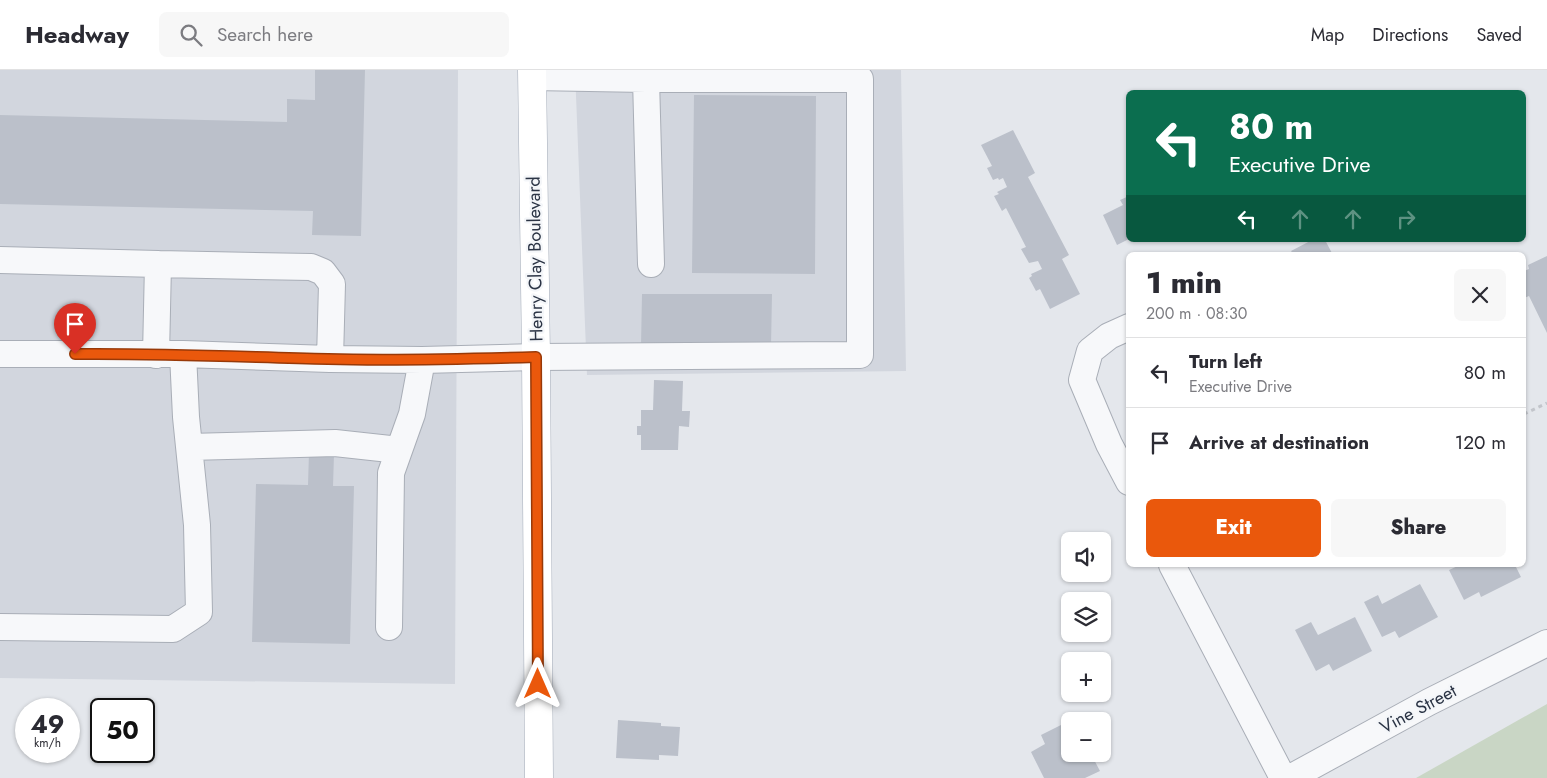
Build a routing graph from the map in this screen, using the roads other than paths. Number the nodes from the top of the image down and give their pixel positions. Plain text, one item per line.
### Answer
1 (532, 73) edge
2 (646, 79) junction
3 (0, 260) edge
4 (158, 264) junction
5 (651, 264) dead end
6 (1126, 328) edge
7 (0, 354) edge
8 (183, 354) junction
9 (156, 355) junction
10 (536, 357) junction
11 (330, 359) junction
12 (422, 360) junction
13 (1119, 439) edge
14 (189, 447) junction
15 (398, 450) junction
16 (1126, 469) edge
17 (1173, 567) edge
18 (0, 627) edge
19 (389, 627) dead end
20 (1547, 643) edge
21 (539, 778) edge
22 (1283, 778) edge
23 (1290, 778) edge

1 - 2 street
1 - 10 main road, Henry Clay Boulevard
2 - 5 street
2 - 10 street
3 - 4 street
4 - 9 street
4 - 11 street
6 - 13 street
7 - 9 street
8 - 9 street
8 - 11 street
8 - 14 street
10 - 12 street
10 - 21 main road, Henry Clay Boulevard
11 - 12 street
12 - 15 street
13 - 16 street
14 - 15 street
14 - 18 street
15 - 19 street
17 - 22 street
20 - 23 street, Vine Street

